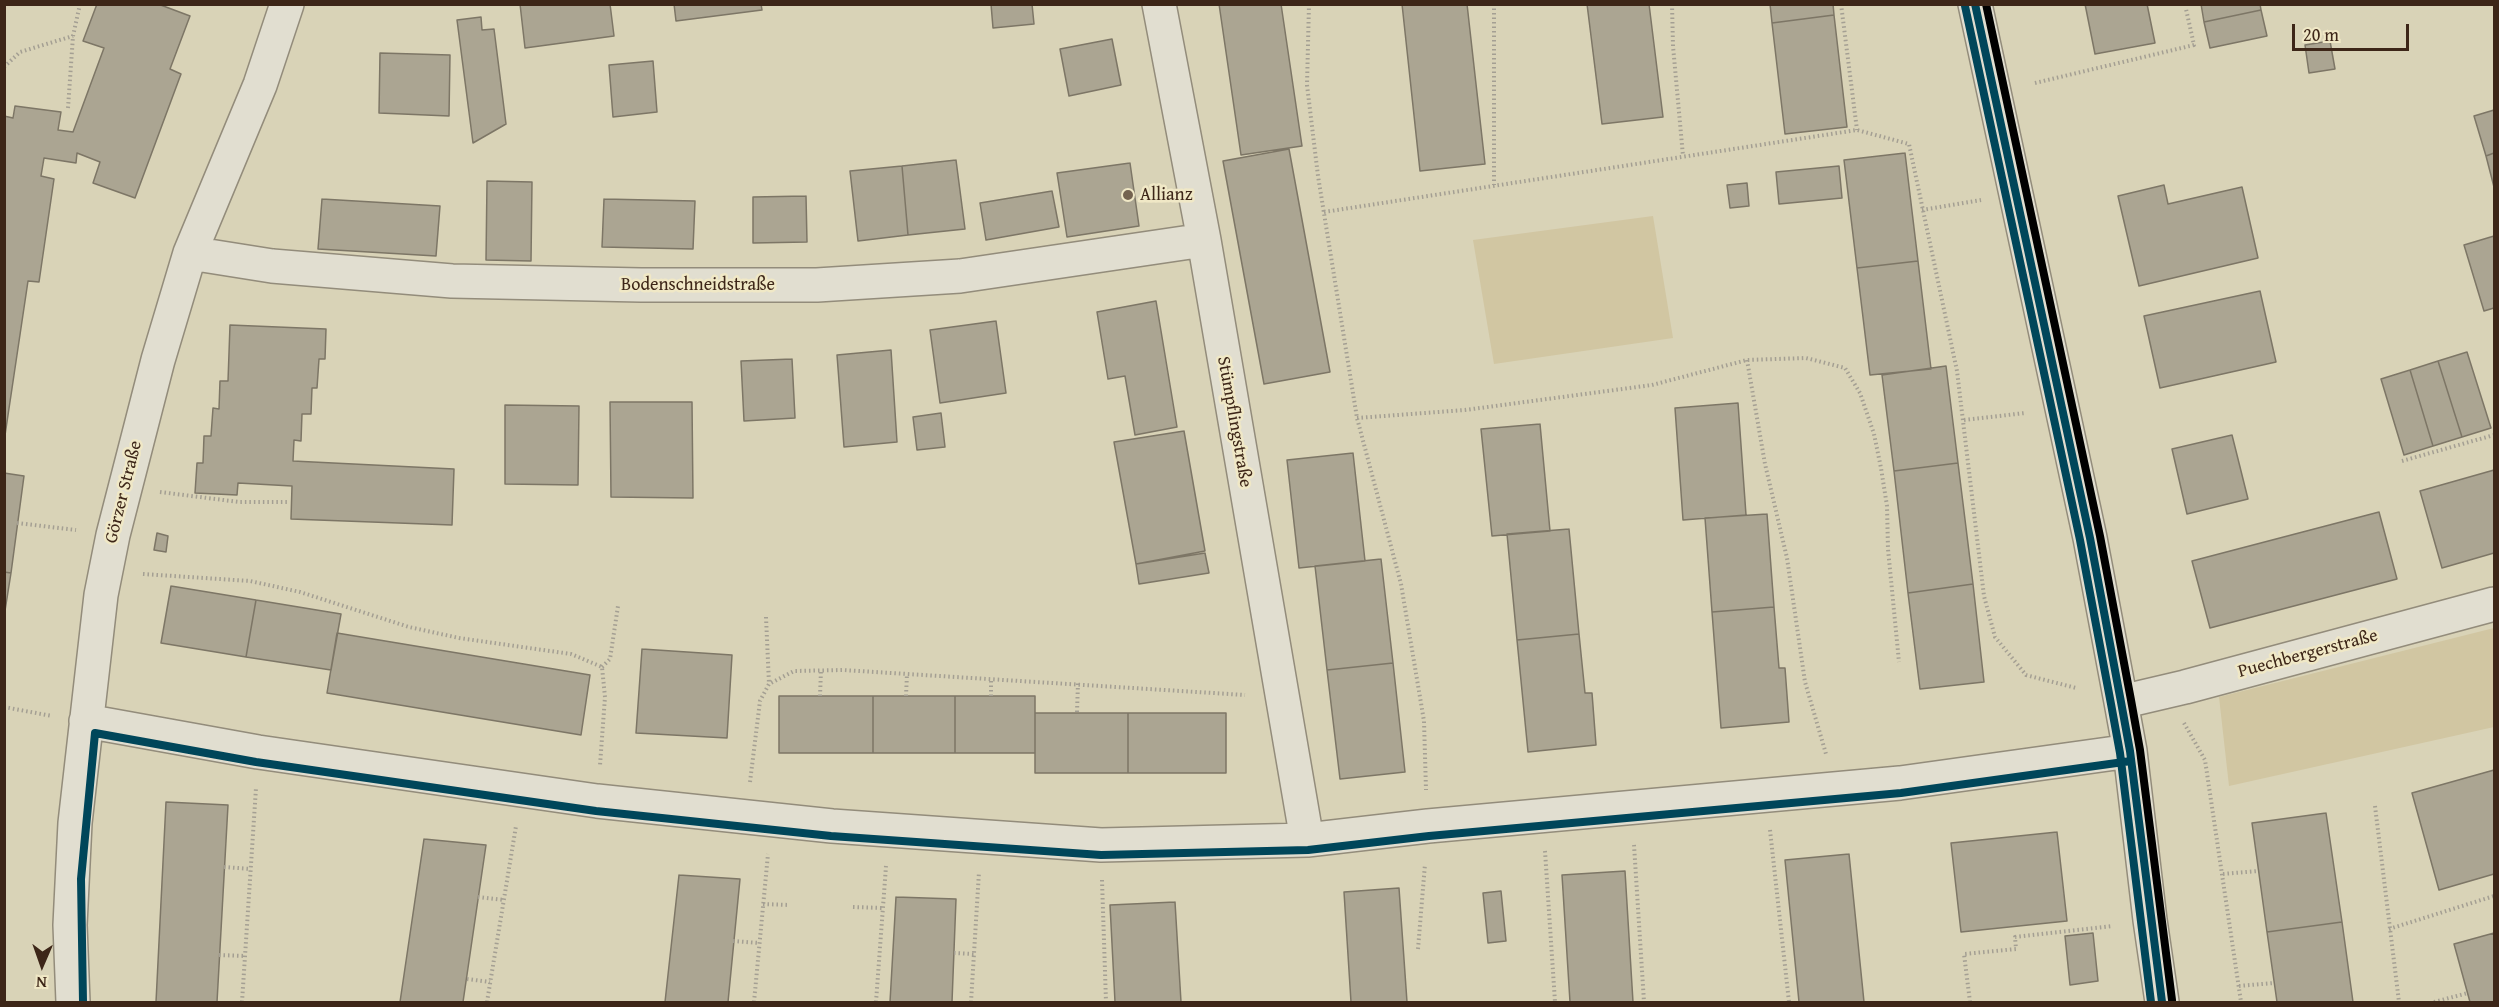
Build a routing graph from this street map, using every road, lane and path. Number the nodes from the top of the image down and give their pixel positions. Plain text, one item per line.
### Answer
1 (80, 4) edge
2 (287, 4) edge
3 (1159, 4) edge
4 (1309, 4) edge
5 (1494, 4) edge
6 (1672, 4) edge
7 (1841, 4) edge
8 (1975, 4) edge
9 (2186, 9) dead end
10 (74, 36) junction
11 (4, 67) edge
12 (2035, 83) dead end
13 (68, 108) dead end
14 (1857, 130) junction
15 (1683, 156) junction
16 (1494, 185) junction
17 (1976, 201) dead end
18 (1922, 210) junction
19 (1324, 212) junction
20 (1204, 240) junction
21 (190, 253) junction
22 (1747, 360) junction
23 (2021, 413) dead end
24 (1357, 418) junction
25 (1964, 420) junction
26 (2494, 435) edge
27 (2402, 461) dead end
28 (124, 488) junction
29 (288, 502) dead end
30 (17, 523) dead end
31 (113, 535) junction
32 (106, 570) junction
33 (2494, 604) edge
34 (618, 606) dead end
35 (766, 617) dead end
36 (1899, 662) dead end
37 (602, 667) junction
38 (821, 670) junction
39 (907, 674) junction
40 (991, 678) junction
41 (1078, 683) junction
42 (769, 684) junction
43 (2076, 688) dead end
44 (2167, 692) junction
45 (820, 696) dead end
46 (906, 696) dead end
47 (991, 696) dead end
48 (1282, 700) junction
49 (2121, 702) junction
50 (4, 707) edge
51 (1077, 712) dead end
52 (86, 721) junction
53 (2130, 751) junction
54 (258, 752) junction
55 (1836, 789) junction
56 (521, 792) junction
57 (1766, 796) junction
58 (597, 801) junction
59 (2375, 806) dead end
60 (1632, 808) junction
61 (1543, 818) junction
62 (758, 820) junction
63 (1428, 826) junction
64 (888, 831) junction
65 (981, 838) junction
66 (1307, 840) junction
67 (1101, 845) junction
68 (224, 867) dead end
69 (251, 869) junction
70 (2258, 871) dead end
71 (2223, 874) junction
72 (2494, 896) edge
73 (478, 897) dead end
74 (504, 900) junction
75 (763, 904) junction
76 (790, 905) dead end
77 (853, 907) dead end
78 (883, 908) junction
79 (2150, 920) junction
80 (2389, 929) junction
81 (734, 941) dead end
82 (759, 943) junction
83 (1418, 949) dead end
84 (954, 953) dead end
85 (974, 954) junction
86 (219, 955) dead end
87 (245, 956) junction
88 (467, 979) dead end
89 (490, 982) junction
90 (2274, 983) dead end
91 (2239, 986) junction
92 (2468, 993) dead end
93 (73, 1002) edge
94 (242, 1002) edge
95 (487, 1002) edge
96 (754, 1002) edge
97 (876, 1002) edge
98 (971, 1002) edge
99 (1106, 1002) edge
100 (1555, 1002) edge
101 (1644, 1002) edge
102 (1789, 1002) edge
103 (1970, 1002) edge
104 (2162, 1002) edge
105 (2241, 1002) edge
106 (2399, 1002) edge
107 (2434, 1002) edge

1 - 10 path
2 - 21 street, Görzer Straße
3 - 20 street, Stümpflingstraße
4 - 19 path
5 - 16 path
6 - 15 path
7 - 14 path
8 - 49 street
9 - 12 path
10 - 11 path
10 - 13 path
14 - 15 path
14 - 18 path
15 - 16 path
16 - 19 path
17 - 18 path
18 - 25 path
19 - 24 path
20 - 21 street, Bodenschneidstraße
20 - 48 street, Stümpflingstraße
21 - 28 street, Görzer Straße
22 - 24 path
22 - 36 path
22 - 55 path
23 - 25 path
24 - 63 path
25 - 43 path
26 - 27 path
28 - 29 path
28 - 31 street, Görzer Straße
30 - 31 path
31 - 32 street, Görzer Straße
32 - 37 path
32 - 52 street, Görzer Straße
33 - 44 street, Puechbergerstraße
34 - 37 path
35 - 42 path
37 - 58 path
38 - 39 path
38 - 42 path
38 - 45 path
39 - 40 path
39 - 46 path
40 - 41 path
40 - 47 path
41 - 48 path
41 - 51 path
42 - 62 path
44 - 49 street, Puechbergerstraße
44 - 71 path
48 - 66 street, Stümpflingstraße
49 - 53 street
50 - 52 path
52 - 54 street
52 - 93 street, Görzer Straße
53 - 55 street
53 - 79 street
54 - 56 street
54 - 69 path
55 - 57 street
56 - 58 street
56 - 74 path
57 - 60 street
57 - 102 path
58 - 62 street
59 - 80 path
60 - 61 street
60 - 101 path
61 - 63 street
61 - 100 path
62 - 64 street
62 - 75 path
63 - 66 street
63 - 83 path
64 - 65 street
64 - 78 path
65 - 67 street
65 - 85 path
66 - 67 street
67 - 99 path
68 - 69 path
69 - 87 path
70 - 71 path
71 - 91 path
72 - 80 path
73 - 74 path
74 - 89 path
75 - 76 path
75 - 82 path
77 - 78 path
78 - 97 path
79 - 103 path
79 - 104 street
80 - 106 path
81 - 82 path
82 - 96 path
84 - 85 path
85 - 98 path
86 - 87 path
87 - 94 path
88 - 89 path
89 - 95 path
90 - 91 path
91 - 105 path
92 - 107 path

